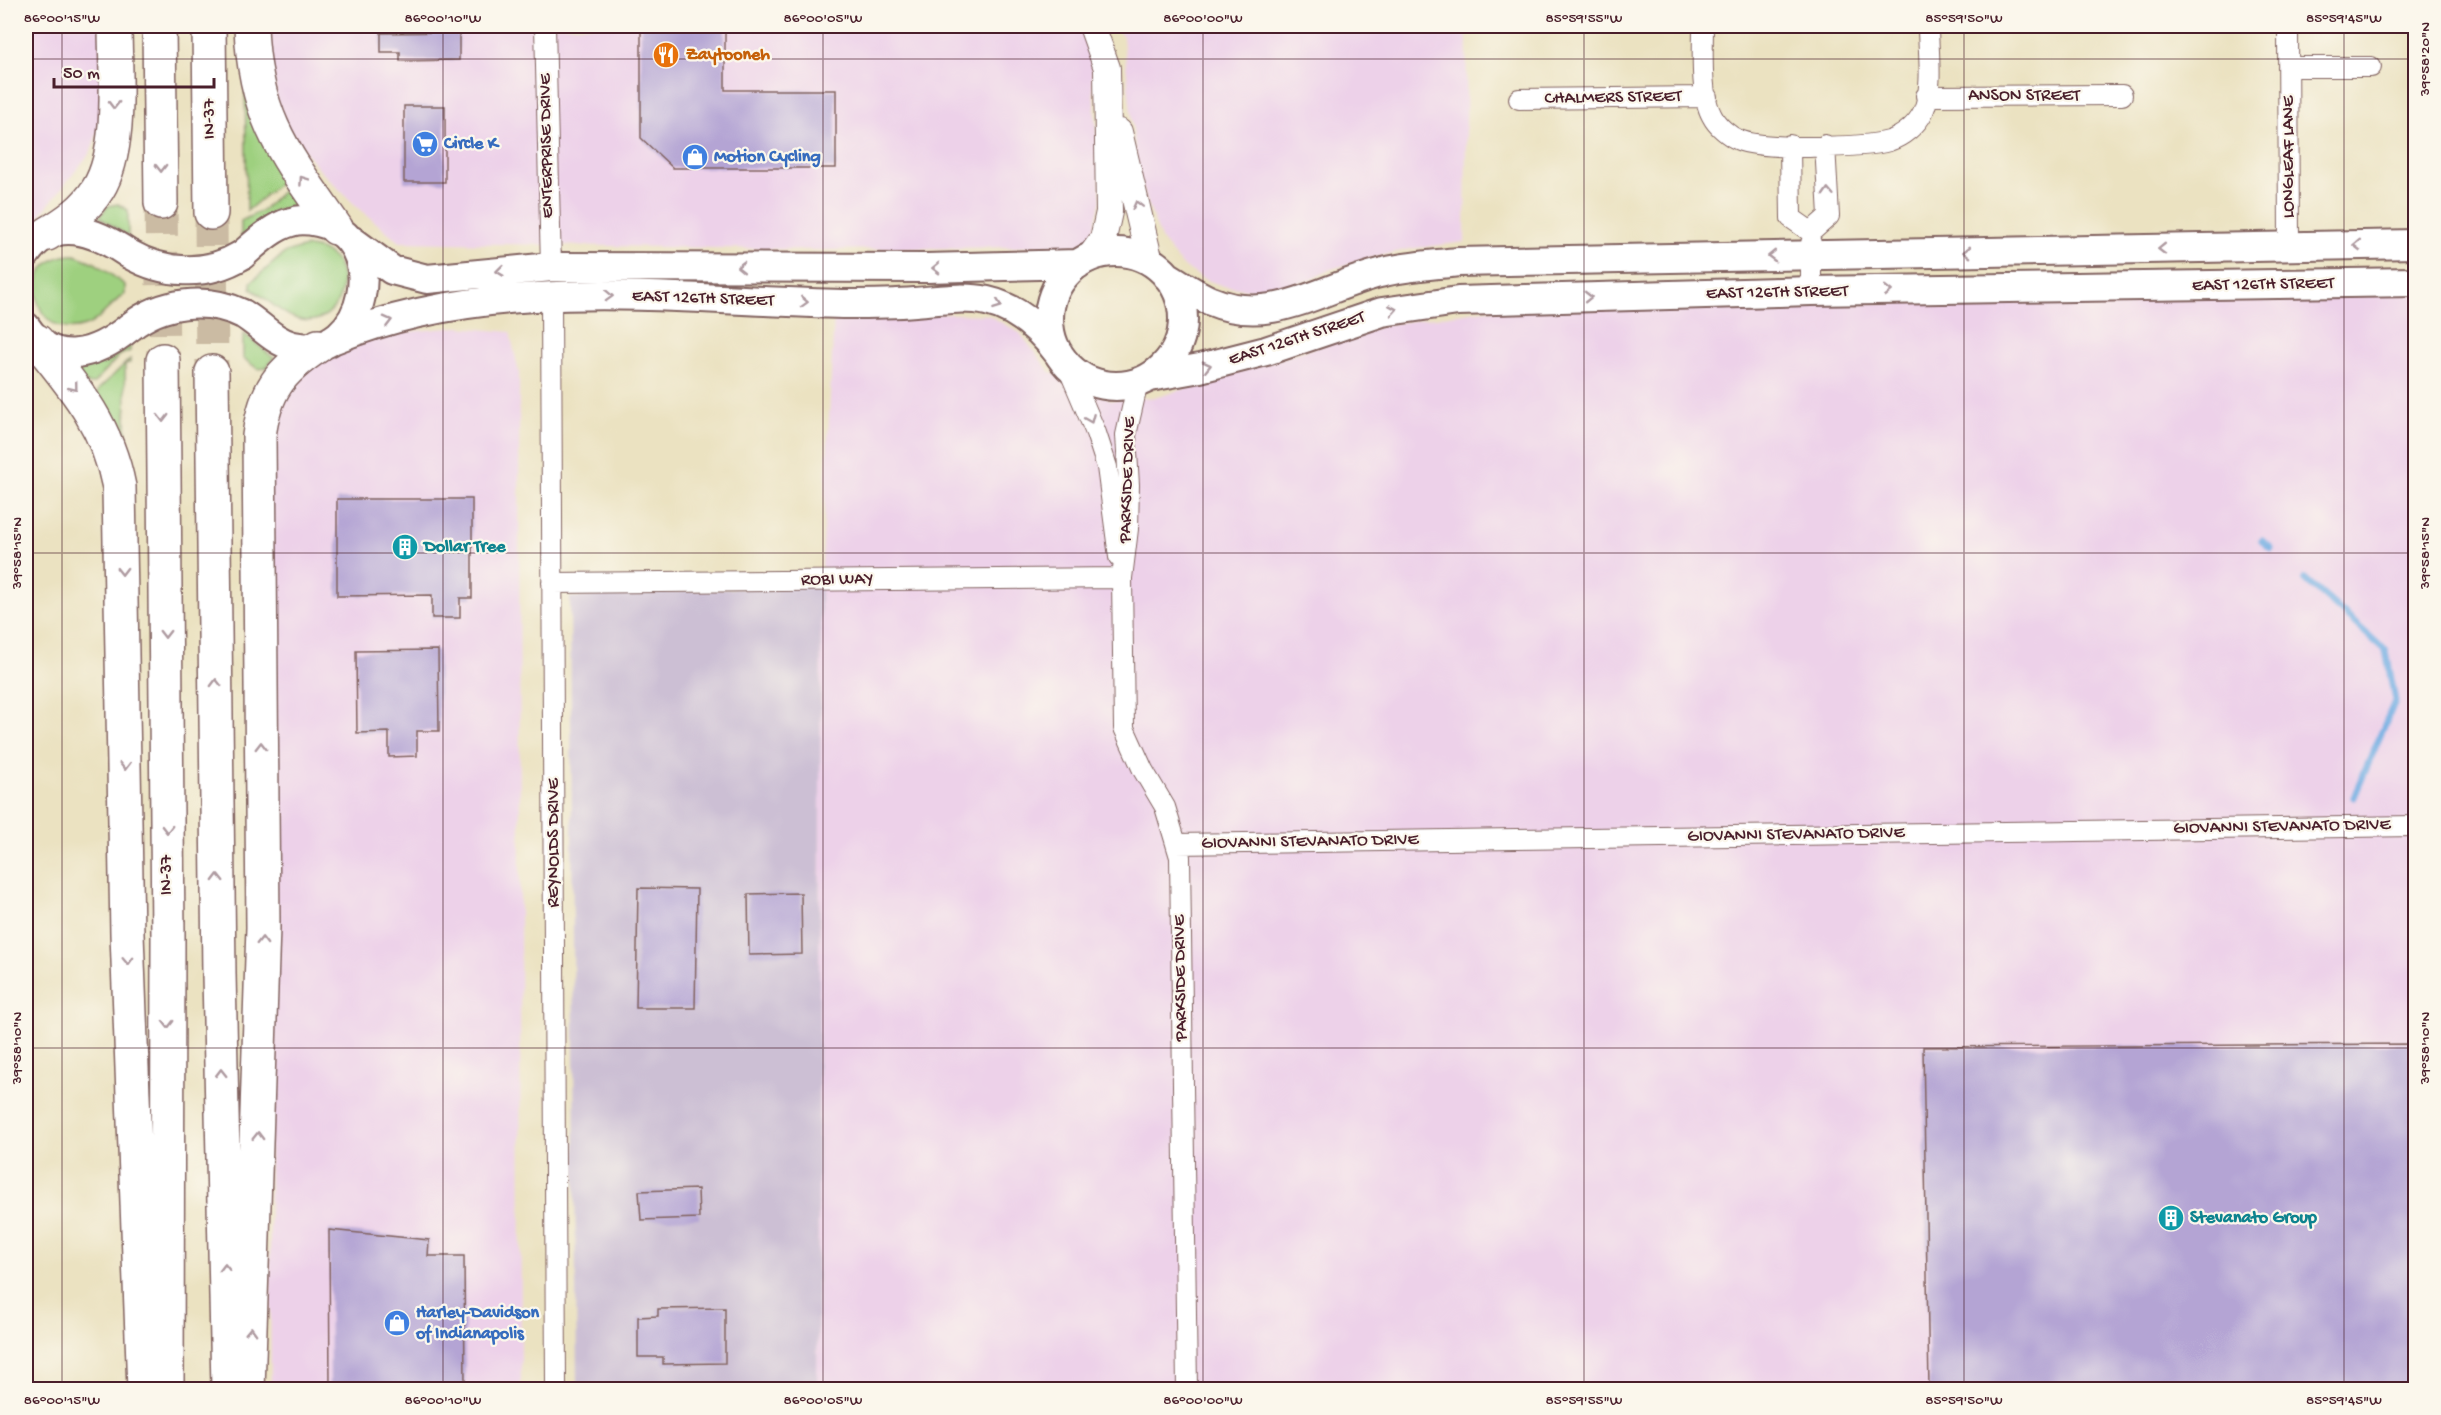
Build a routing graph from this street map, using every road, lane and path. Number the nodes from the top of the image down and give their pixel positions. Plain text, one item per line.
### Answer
1 (115, 26) edge
2 (159, 26) edge
3 (209, 26) edge
4 (251, 26) edge
5 (545, 26) edge
6 (1092, 26) edge
7 (1703, 26) edge
8 (1928, 26) edge
9 (2288, 26) edge
10 (2288, 67) junction
11 (2371, 67) dead end
12 (1108, 88) junction
13 (2122, 95) dead end
14 (1926, 96) junction
15 (1707, 97) junction
16 (1520, 99) dead end
17 (1790, 145) junction
18 (1825, 145) junction
19 (161, 202) tunnel mouth
20 (211, 213) tunnel mouth
21 (343, 234) junction
22 (35, 241) edge
23 (1811, 243) junction
24 (2415, 244) edge
25 (2289, 246) junction
26 (1084, 260) junction
27 (551, 267) junction
28 (1159, 269) junction
29 (2415, 282) edge
30 (1811, 291) junction
31 (551, 296) junction
32 (30, 333) edge
33 (325, 343) junction
34 (1063, 359) junction
35 (163, 360) tunnel mouth
36 (212, 372) tunnel mouth
37 (1144, 380) junction
38 (1122, 578) junction
39 (552, 583) junction
40 (2415, 825) edge
41 (1176, 844) junction
42 (144, 1389) edge
43 (167, 1389) edge
44 (228, 1389) edge
45 (248, 1389) edge
46 (556, 1389) edge
47 (1187, 1389) edge

1 -> 22 highway
2 -> 19 highway
3 - 20 highway, IN-37
21 -> 4 highway
5 - 27 street, ENTERPRISE DRIVE
6 - 12 street
7 - 15 street
8 - 14 street
9 - 10 street, LONGLEAF LANE
10 - 11 street
10 - 25 street, LONGLEAF LANE
12 - 26 street
28 -> 12 street
13 - 14 street, ANSON STREET
14 - 18 street
15 - 16 street, CHALMERS STREET
15 - 17 street
17 - 18 street
17 - 23 street
23 -> 18 street
21 - 22 main road, bridge
27 -> 21 main road, EAST 126TH STREET
21 - 33 main road
25 -> 23 main road, EAST 126TH STREET
23 -> 28 main road, EAST 126TH STREET
23 - 30 street
24 -> 25 main road, EAST 126TH STREET
26 -> 27 main road, EAST 126TH STREET
26 - 28 main road
26 - 34 main road
28 - 37 main road
30 -> 29 main road, EAST 126TH STREET
37 -> 30 main road, EAST 126TH STREET
33 -> 31 main road, EAST 126TH STREET
31 -> 34 main road, EAST 126TH STREET
31 - 39 street, REYNOLDS DRIVE
32 - 33 main road, bridge
32 -> 42 highway
45 -> 33 highway
34 - 37 main road
34 -> 38 street, PARKSIDE DRIVE
35 -> 43 highway, IN-37
44 -> 36 highway
37 - 38 street, PARKSIDE DRIVE
38 - 39 street, ROBI WAY
38 - 41 street, PARKSIDE DRIVE
39 - 46 street, REYNOLDS DRIVE
40 - 41 street, GIOVANNI STEVANATO DRIVE
41 - 47 street, PARKSIDE DRIVE

